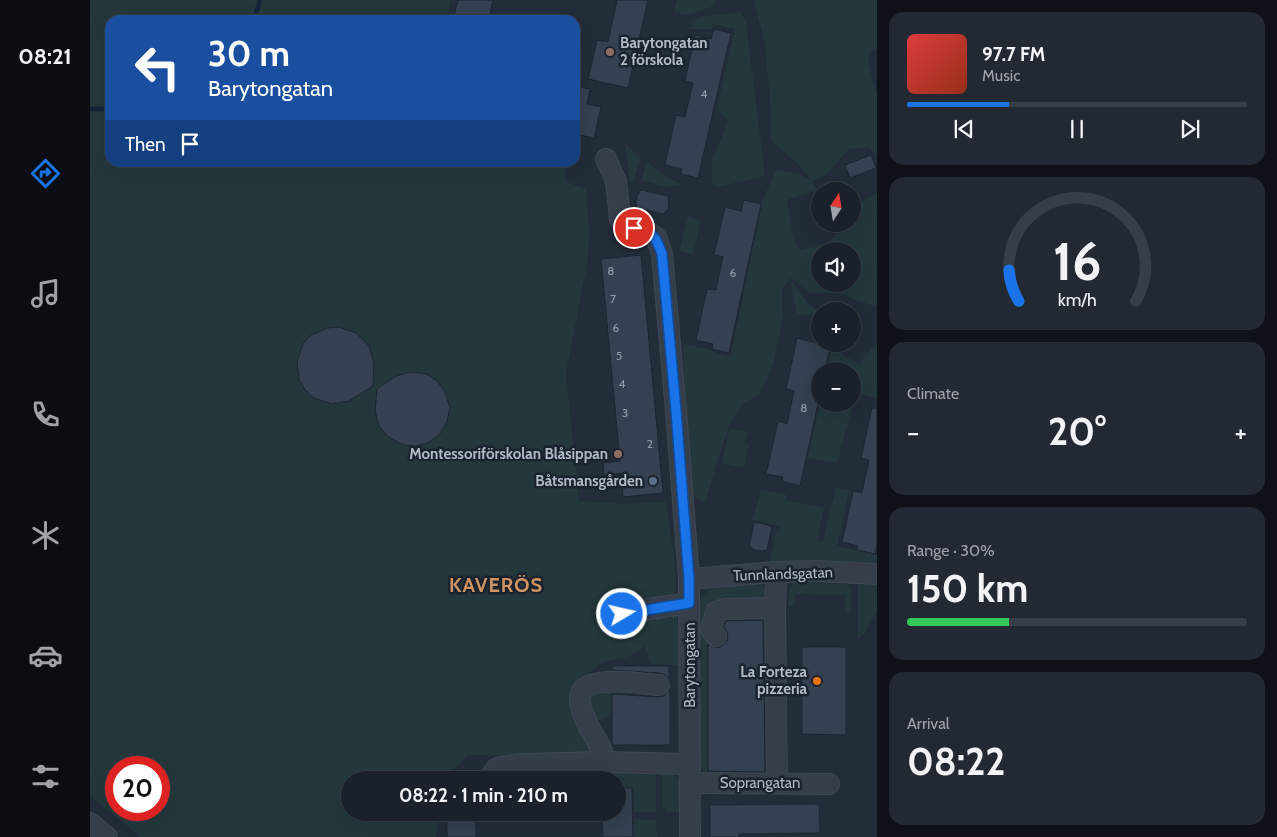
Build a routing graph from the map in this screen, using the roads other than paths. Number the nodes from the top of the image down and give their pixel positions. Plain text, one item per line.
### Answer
1 (606, 159) dead end
2 (777, 572) junction
3 (877, 574) edge
4 (689, 579) junction
5 (689, 603) junction
6 (775, 608) junction
7 (622, 614) dead end
8 (716, 636) dead end
9 (659, 685) dead end
10 (605, 762) junction
11 (495, 771) edge
12 (690, 774) junction
13 (777, 783) junction
14 (829, 784) dead end
15 (90, 823) edge
16 (107, 837) edge
17 (690, 837) edge

1 - 4 street, Barytongatan
2 - 3 street, Tunnlandsgatan
2 - 4 street, Tunnlandsgatan
2 - 6 street
4 - 5 street, Barytongatan
5 - 7 street
5 - 12 street, Barytongatan
6 - 8 street
6 - 13 street
9 - 10 street
10 - 11 street, Soprangatan
10 - 12 street, Soprangatan
12 - 13 street, Soprangatan
12 - 17 street, Barytongatan
13 - 14 street, Soprangatan
15 - 16 street

